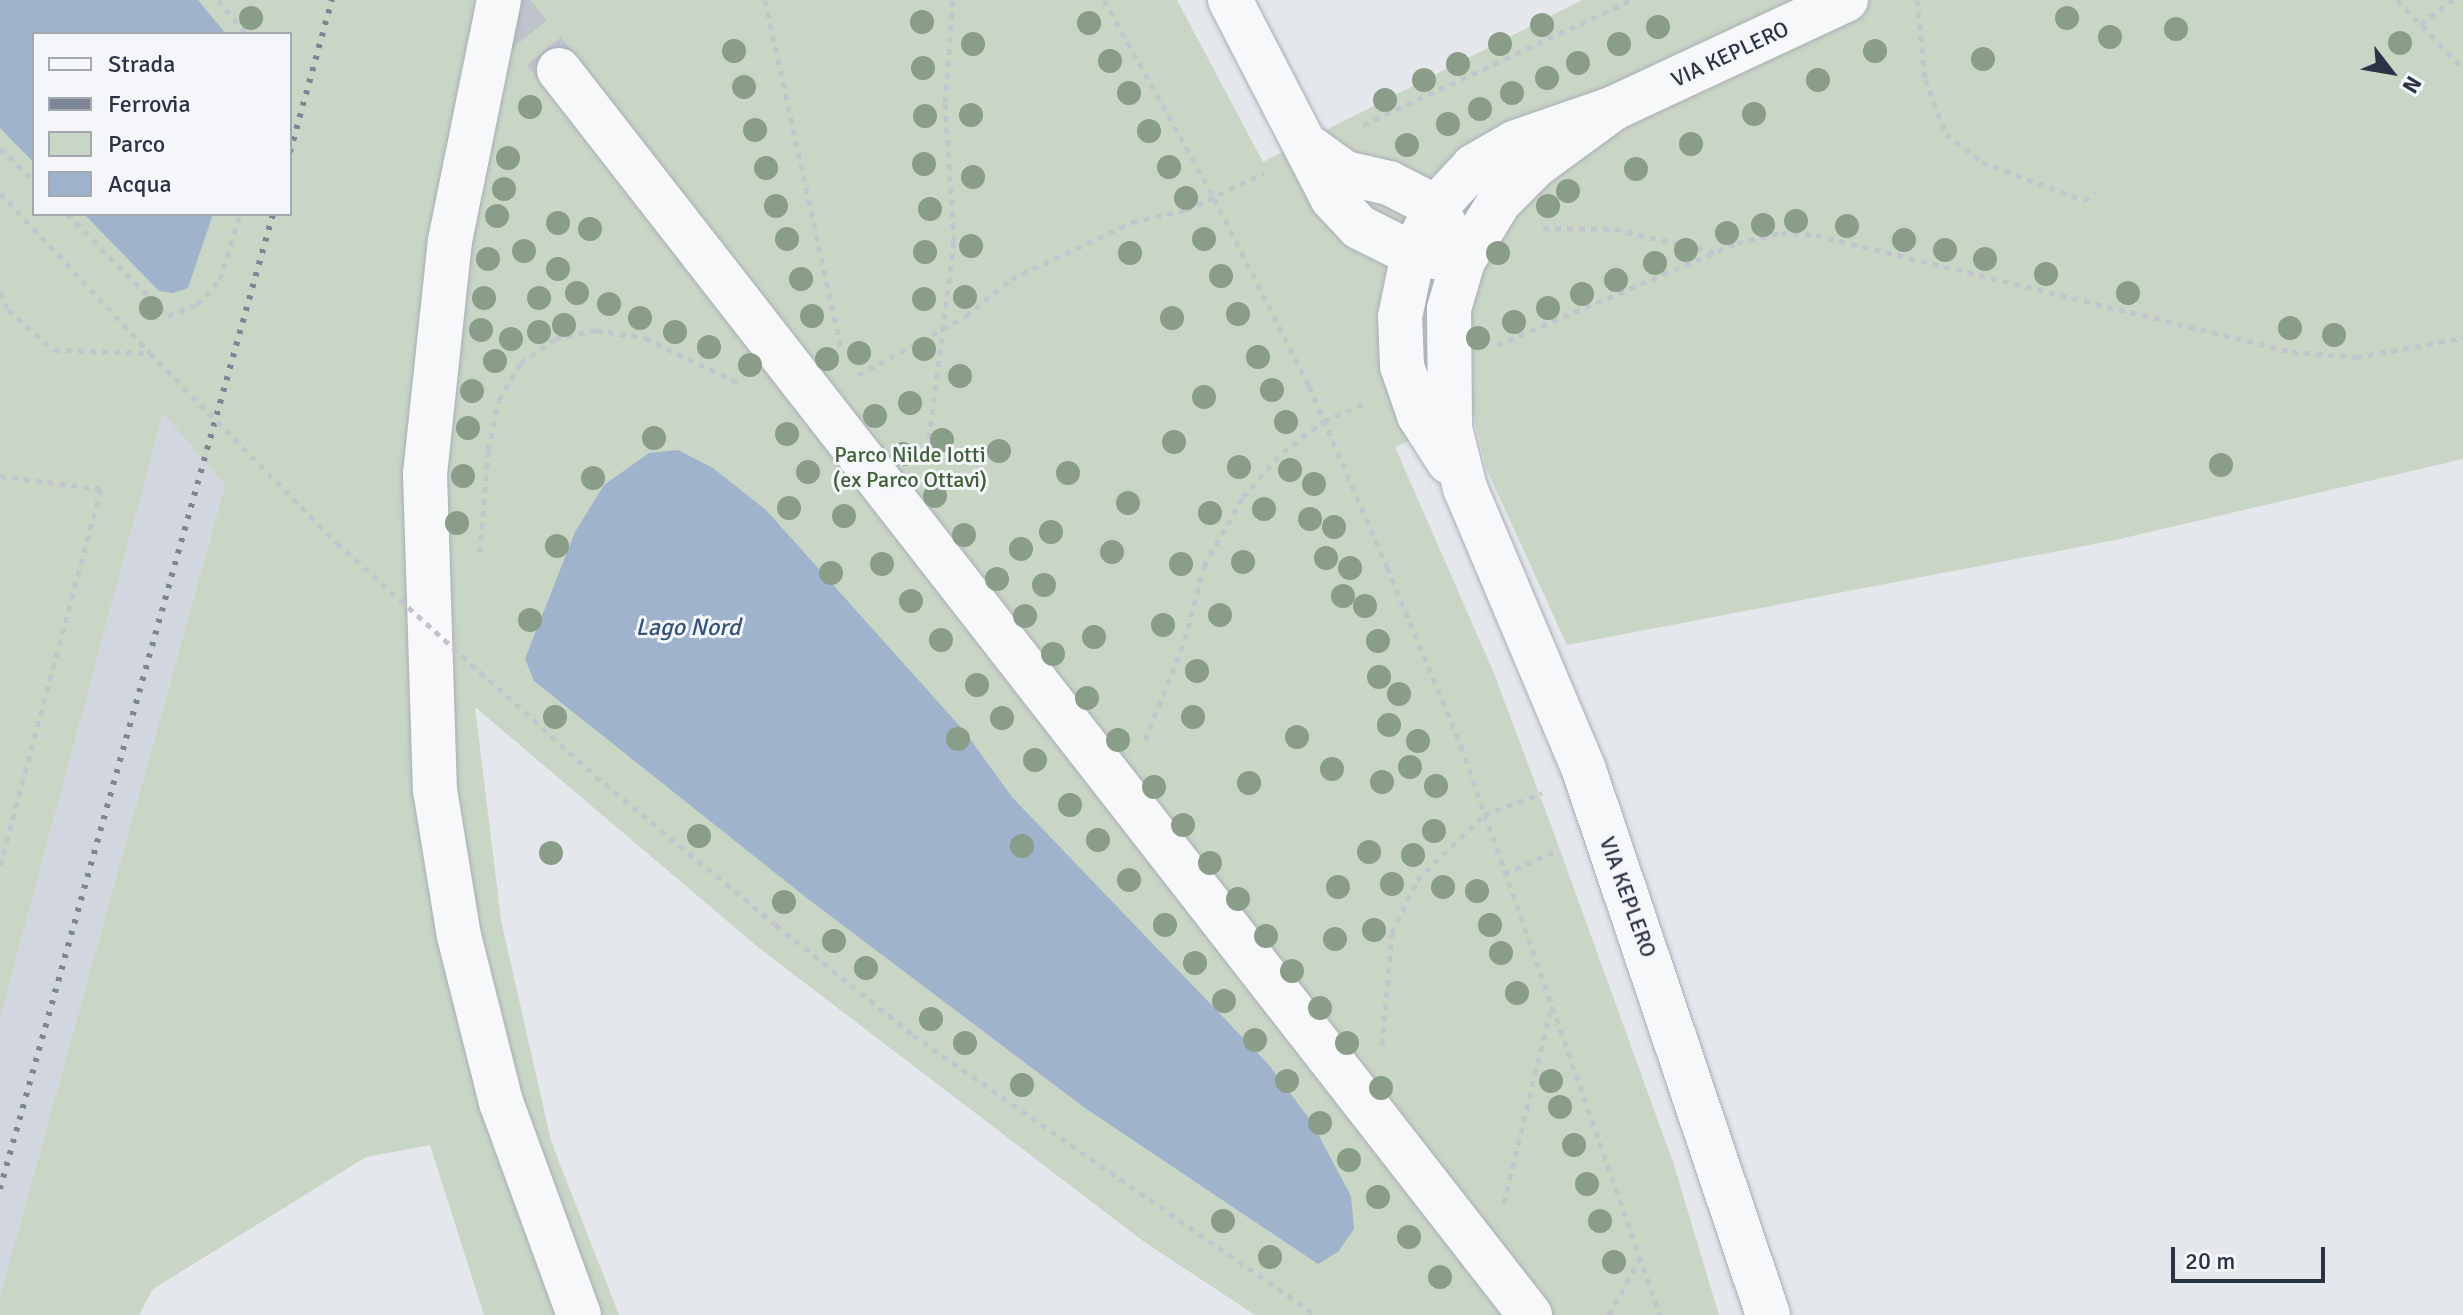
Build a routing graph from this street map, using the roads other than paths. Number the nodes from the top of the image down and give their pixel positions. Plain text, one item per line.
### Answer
1 (499, 0) edge
2 (1230, 0) edge
3 (1846, 0) edge
4 (559, 70) tunnel mouth
5 (1614, 108) junction
6 (1312, 149) junction
7 (1436, 207) junction
8 (1413, 254) junction
9 (1463, 261) junction
10 (1427, 375) junction
11 (579, 1315) edge
12 (1530, 1315) edge
13 (1768, 1315) edge

1 - 11 street
2 - 6 street
3 - 5 street, VIA KEPLERO
4 - 12 street
5 - 7 street
5 - 9 street
6 - 7 street
6 - 8 street
7 - 8 street
7 - 9 street
8 - 9 street
8 - 10 street
9 - 10 street
10 - 13 street, VIA KEPLERO

